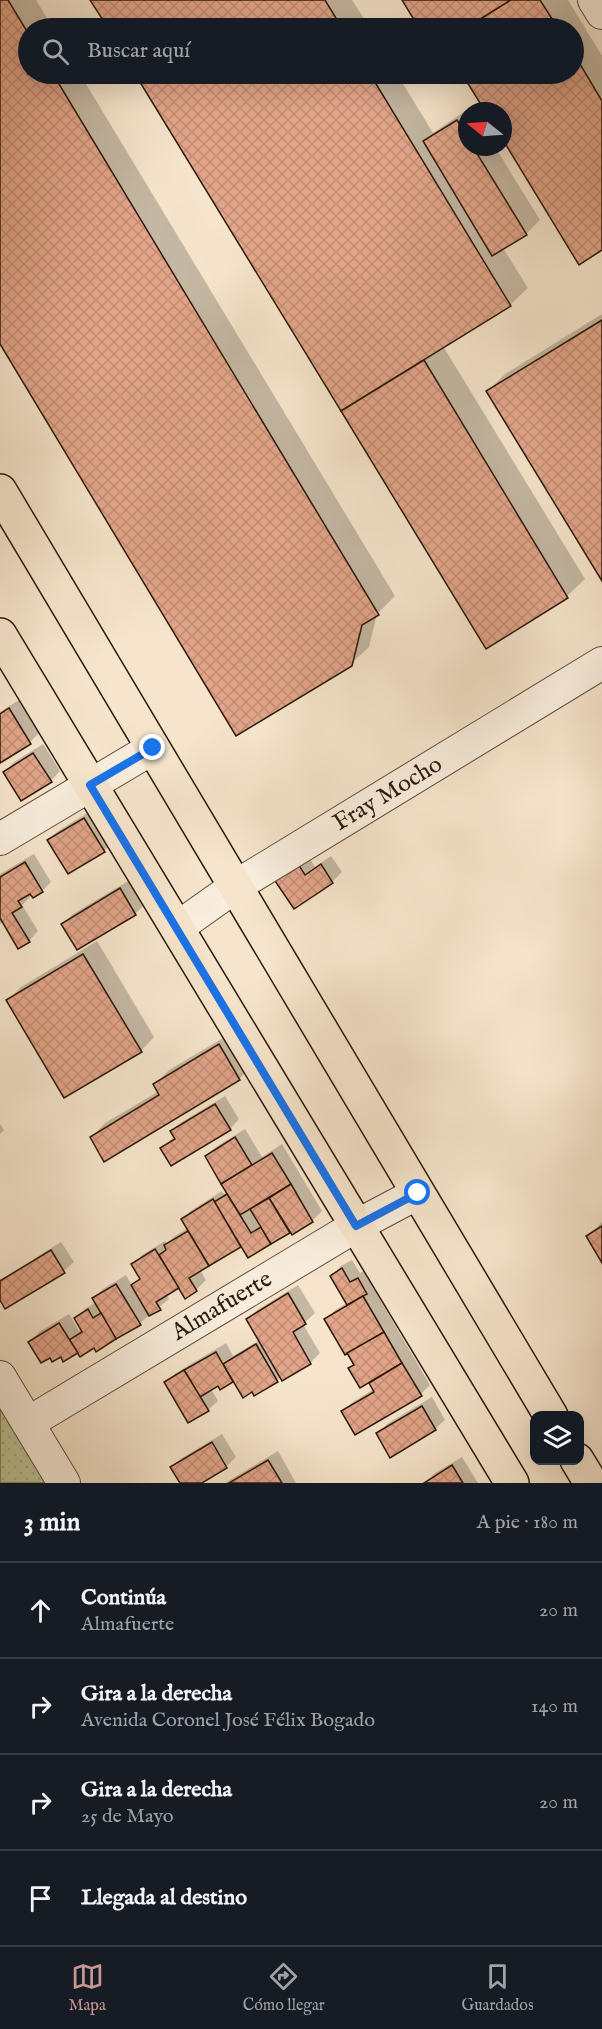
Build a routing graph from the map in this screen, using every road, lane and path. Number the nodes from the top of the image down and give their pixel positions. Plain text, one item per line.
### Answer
1 (594, 0) edge
2 (602, 13) edge
3 (0, 491) edge
4 (0, 635) edge
5 (602, 663) edge
6 (153, 748) junction
7 (90, 785) junction
8 (0, 839) edge
9 (236, 886) junction
10 (177, 928) junction
11 (418, 1193) junction
12 (356, 1226) junction
13 (0, 1377) edge
14 (547, 1411) edge
15 (28, 1423) junction
16 (580, 1465) edge
17 (64, 1483) edge
18 (512, 1483) edge
19 (591, 1483) edge

1 - 2 street
3 - 6 main road
4 - 7 main road
5 - 9 street, Fray Mocho
6 - 7 street
6 - 9 main road
7 - 8 street
7 - 10 main road
9 - 10 street, Fray Mocho
9 - 11 main road
10 - 12 main road
11 - 12 street, Almafuerte
11 - 14 main road
12 - 15 street, Almafuerte
12 - 18 main road
13 - 15 street
15 - 17 street
16 - 19 main road

